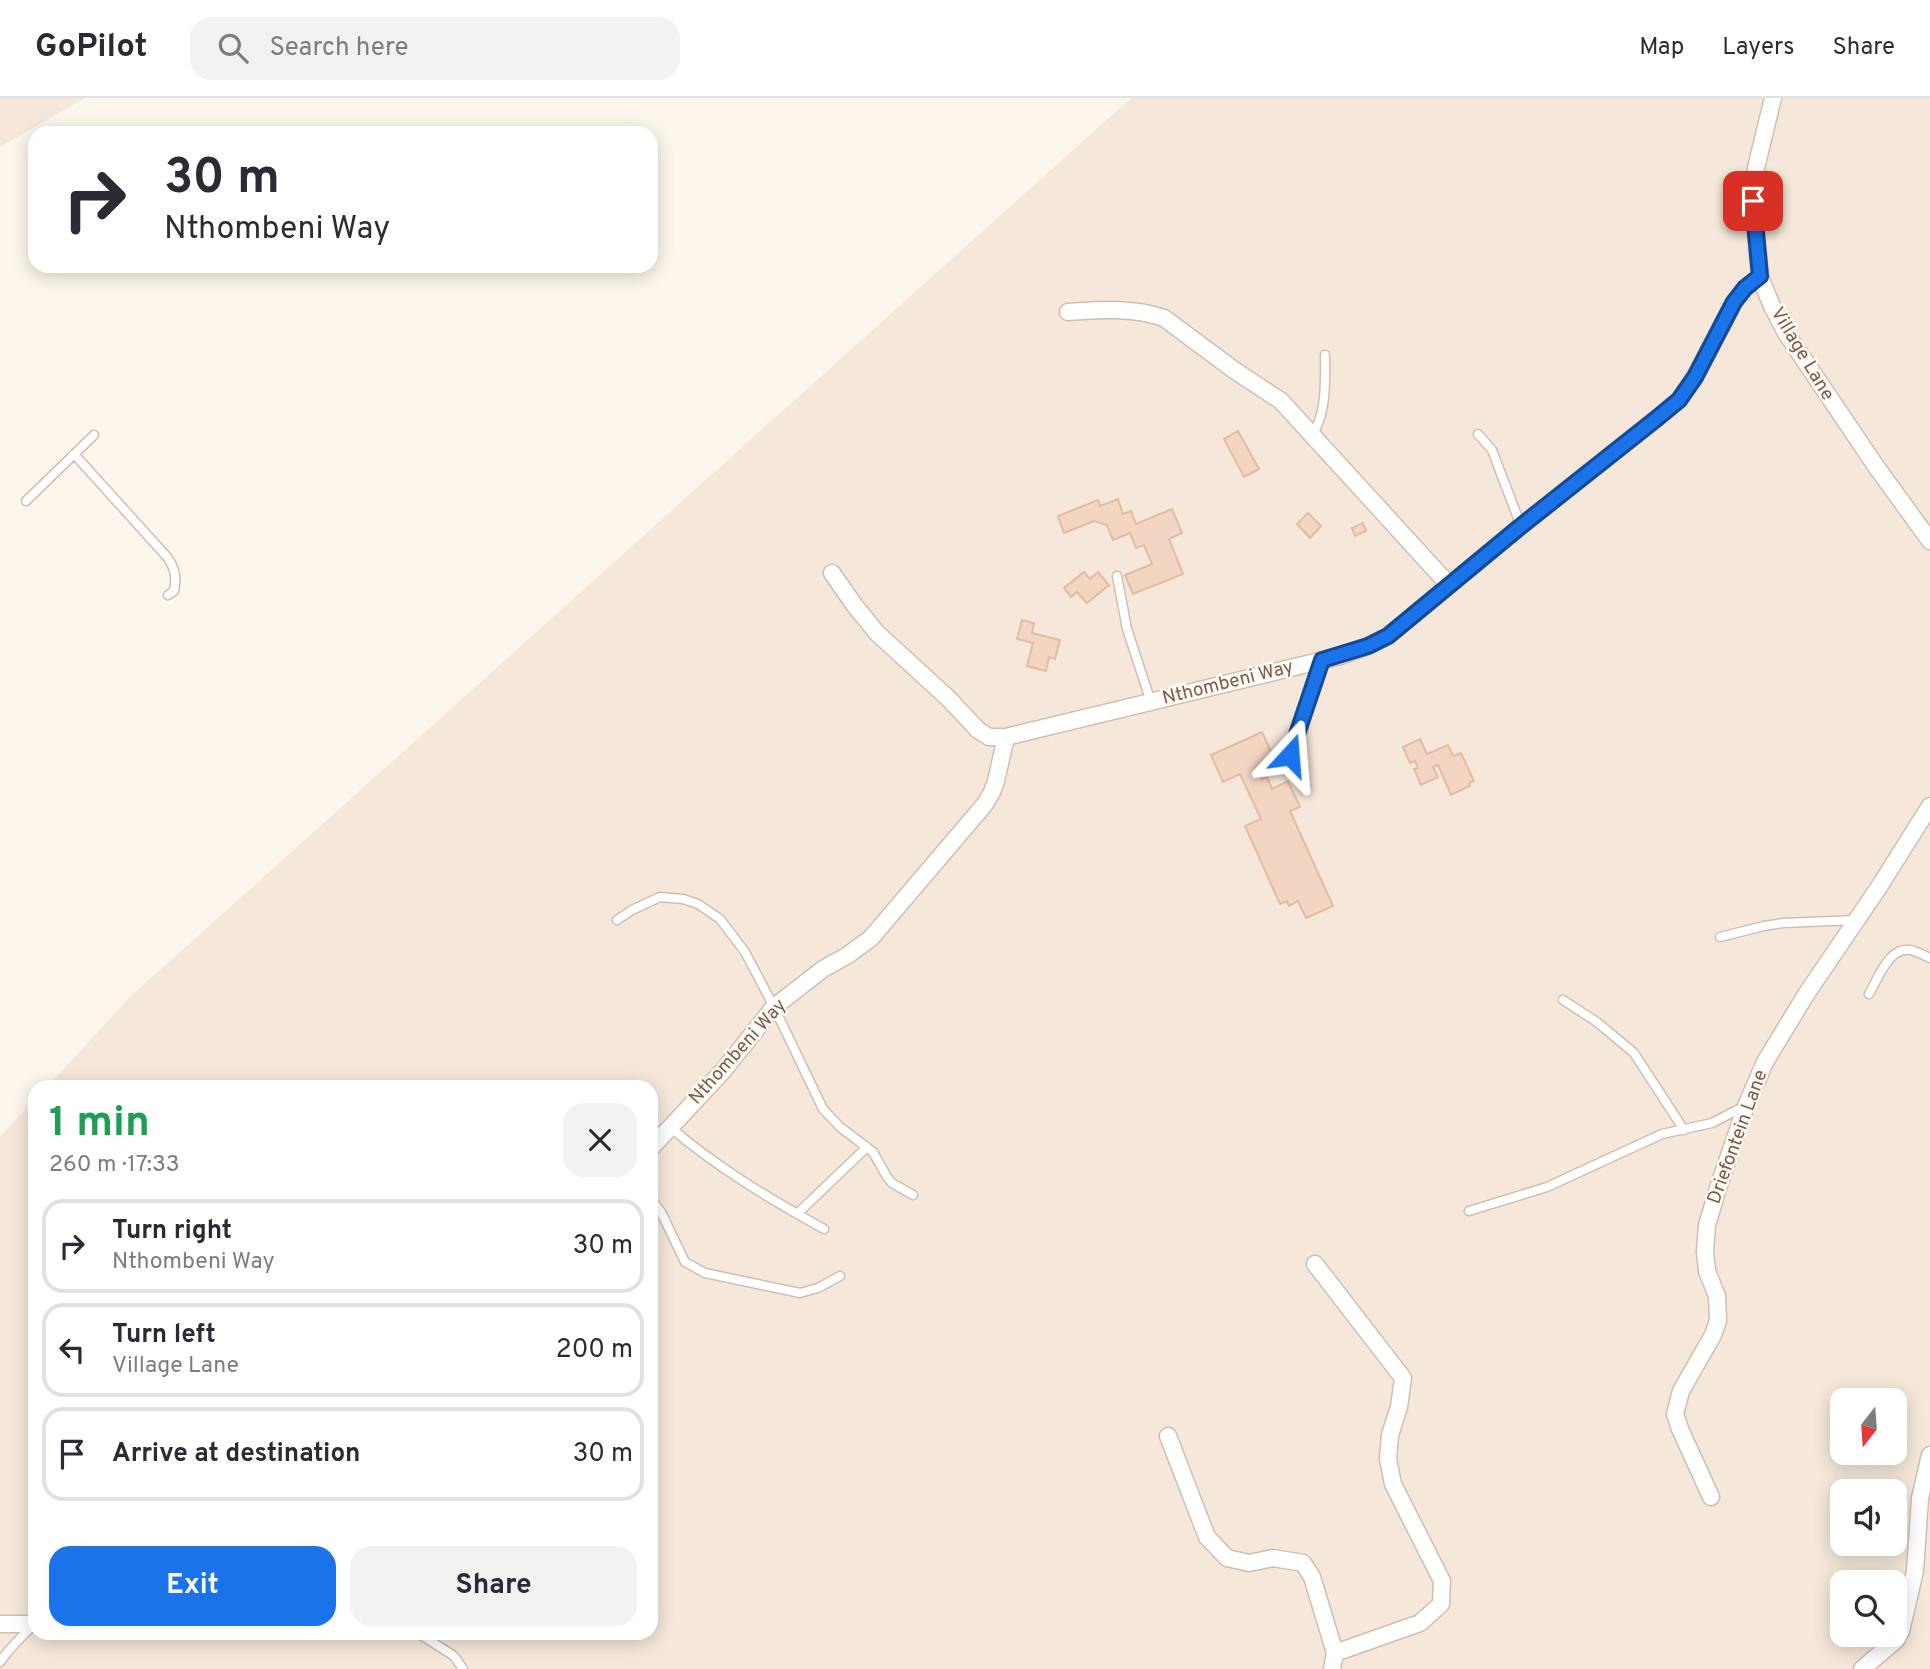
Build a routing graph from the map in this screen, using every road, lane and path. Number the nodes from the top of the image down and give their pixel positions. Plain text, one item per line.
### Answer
1 (1773, 98) edge
2 (1760, 276) junction
3 (1068, 312) dead end
4 (1325, 355) dead end
5 (1478, 434) dead end
6 (94, 435) dead end
7 (1314, 435) junction
8 (74, 454) junction
9 (26, 501) dead end
10 (1521, 526) junction
11 (1930, 541) edge
12 (832, 573) dead end
13 (1118, 576) dead end
14 (1449, 585) junction
15 (168, 595) dead end
16 (1322, 660) junction
17 (1151, 702) junction
18 (1006, 737) junction
19 (1290, 755) dead end
20 (1930, 806) edge
21 (617, 920) dead end
22 (1857, 920) junction
23 (1720, 937) dead end
24 (1930, 958) edge
25 (1869, 993) dead end
26 (1563, 1000) dead end
27 (775, 1007) junction
28 (1746, 1106) junction
29 (671, 1128) junction
30 (1684, 1130) junction
31 (658, 1141) edge
32 (867, 1147) junction
33 (913, 1195) dead end
34 (658, 1208) edge
35 (1469, 1211) dead end
36 (797, 1214) junction
37 (824, 1229) dead end
38 (1315, 1264) dead end
39 (839, 1276) dead end
40 (1168, 1436) dead end
41 (1930, 1455) edge
42 (1711, 1497) dead end
43 (0, 1624) edge
44 (28, 1625) edge
45 (28, 1631) edge
46 (429, 1640) edge
47 (1334, 1661) edge
48 (0, 1662) edge
49 (463, 1669) edge
50 (1861, 1669) edge

1 - 2 street, Village Lane
2 - 10 street, Nthombeni Way
2 - 11 street, Village Lane
3 - 7 street
4 - 7 lane
5 - 10 lane
6 - 8 lane
7 - 14 street
8 - 9 lane
8 - 15 lane
10 - 14 street, Nthombeni Way
12 - 18 street
13 - 17 lane
14 - 16 street, Nthombeni Way
16 - 17 street, Nthombeni Way
16 - 19 lane
17 - 18 street, Nthombeni Way
18 - 27 street, Nthombeni Way
20 - 22 street, Driefontein Lane
21 - 27 lane
22 - 23 lane
22 - 28 street, Driefontein Lane
24 - 25 lane
26 - 30 lane
27 - 29 street, Nthombeni Way
27 - 32 lane
28 - 30 lane
28 - 42 street, Driefontein Lane
29 - 31 street, Nthombeni Way
29 - 36 lane
30 - 35 lane
32 - 33 lane
32 - 36 lane
34 - 39 lane
36 - 37 lane
38 - 47 street
40 - 47 street
41 - 50 street
43 - 44 street
45 - 48 lane
46 - 49 lane

